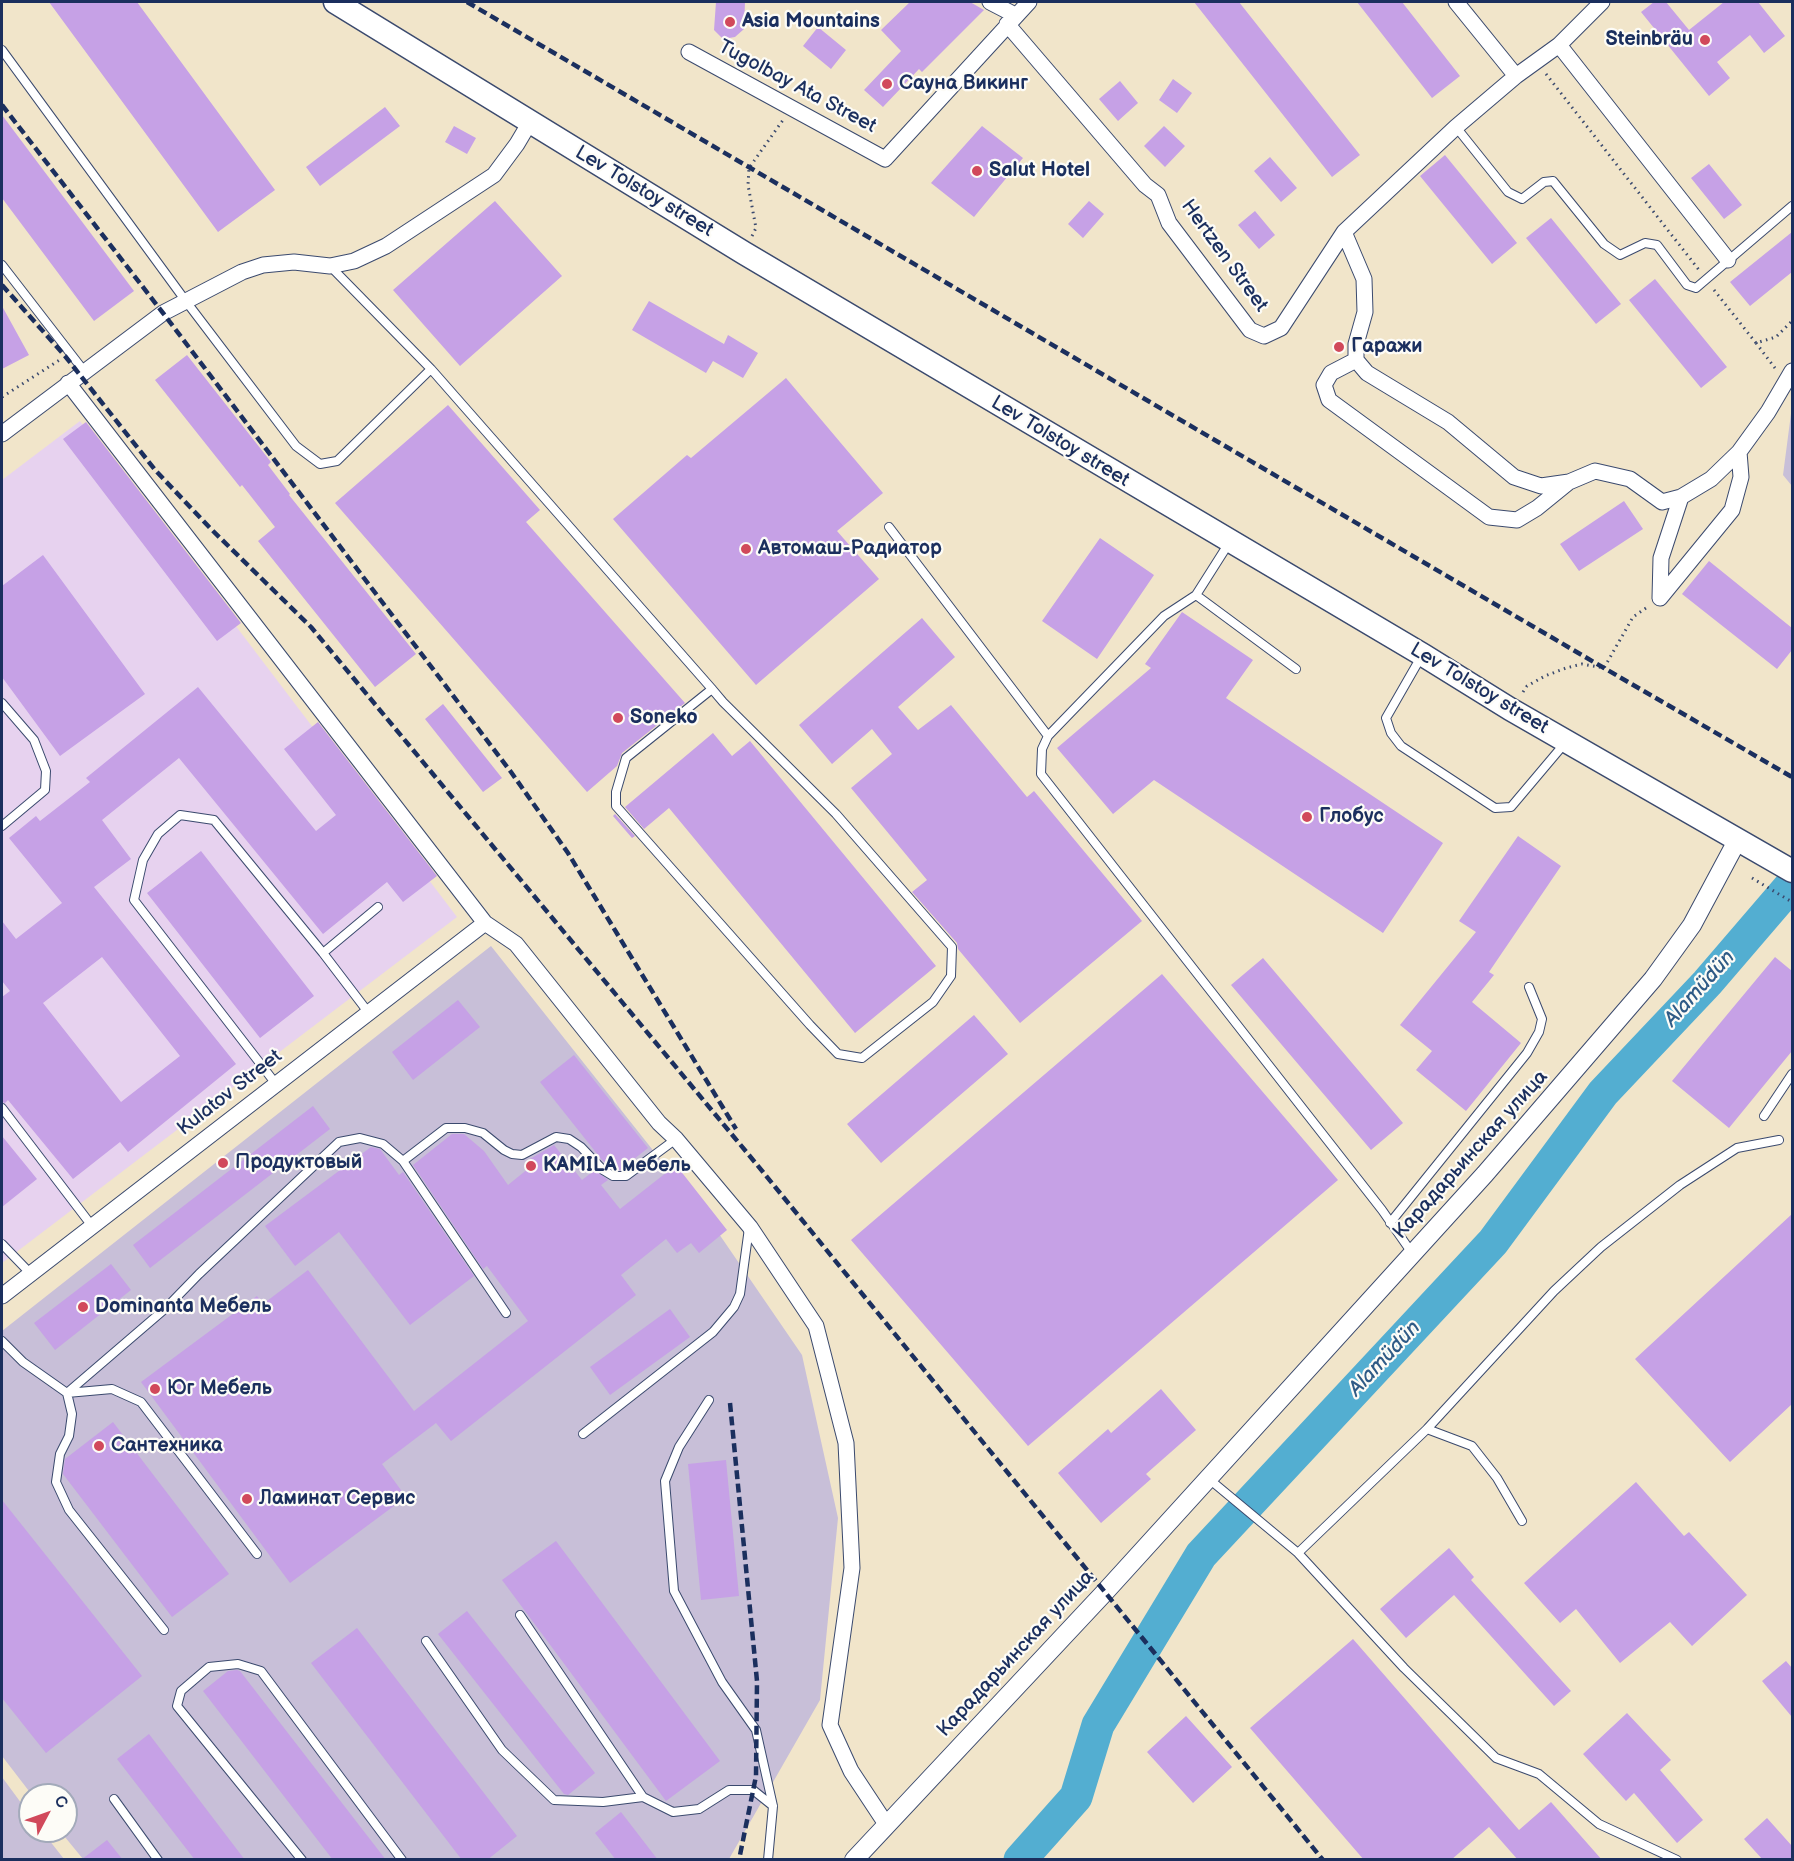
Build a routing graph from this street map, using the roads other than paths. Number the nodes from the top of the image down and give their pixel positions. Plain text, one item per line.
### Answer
1 (335, 2) edge
2 (990, 2) edge
3 (1029, 2) edge
4 (1456, 2) edge
5 (1602, 2) edge
6 (1011, 19) junction
7 (1559, 45) junction
8 (2, 50) edge
9 (689, 52) dead end
10 (1516, 76) junction
11 (530, 122) junction
12 (1456, 128) junction
13 (1792, 206) edge
14 (1344, 232) junction
15 (1728, 260) junction
16 (2, 265) edge
17 (330, 266) junction
18 (185, 300) junction
19 (1356, 360) junction
20 (431, 369) junction
21 (84, 371) junction
22 (1789, 377) edge
23 (68, 383) junction
24 (2, 434) edge
25 (1739, 452) junction
26 (1569, 482) junction
27 (1681, 497) junction
28 (889, 527) dead end
29 (1230, 542) junction
30 (1196, 595) junction
31 (1423, 655) junction
32 (1296, 669) dead end
33 (712, 689) junction
34 (2, 703) edge
35 (1048, 736) junction
36 (1566, 742) junction
37 (2, 826) edge
38 (1738, 839) junction
39 (1792, 871) edge
40 (378, 907) dead end
41 (485, 922) junction
42 (323, 953) junction
43 (1529, 987) dead end
44 (368, 1012) junction
45 (1792, 1074) edge
46 (276, 1084) junction
47 (2, 1108) edge
48 (1764, 1116) dead end
49 (676, 1139) junction
50 (1779, 1140) dead end
51 (403, 1161) junction
52 (1390, 1223) junction
53 (92, 1226) junction
54 (750, 1227) junction
55 (2, 1244) edge
56 (1413, 1254) junction
57 (30, 1274) junction
58 (2, 1296) edge
59 (506, 1313) dead end
60 (2, 1341) edge
61 (67, 1393) junction
62 (709, 1400) dead end
63 (1427, 1430) junction
64 (583, 1434) dead end
65 (1215, 1484) junction
66 (1522, 1521) dead end
67 (1298, 1553) junction
68 (257, 1554) dead end
69 (519, 1615) dead end
70 (164, 1629) dead end
71 (426, 1641) dead end
72 (643, 1797) junction
73 (114, 1799) dead end
74 (773, 1806) junction
75 (886, 1824) junction
76 (158, 1860) edge
77 (302, 1860) edge
78 (402, 1860) edge
79 (768, 1860) edge
80 (854, 1860) edge
81 (1677, 1860) edge

1 - 11 main road, Lev Tolstoy street
2 - 6 street
3 - 6 street
4 - 10 street
5 - 7 street, Hertzen Street
6 - 9 street, Tugolbay Ata Street
6 - 14 street, Hertzen Street
7 - 10 street, Hertzen Street
7 - 15 street
8 - 18 lane
10 - 12 street, Hertzen Street
11 - 17 street
11 - 29 main road, Lev Tolstoy street
12 - 14 street, Hertzen Street
12 - 15 lane
13 - 15 lane
14 - 19 street
16 - 21 lane
17 - 18 street
17 - 20 lane
18 - 20 lane
18 - 21 street
19 - 26 street
19 - 26 street
20 - 33 lane
21 - 23 street
22 - 25 street
23 - 24 street
23 - 41 street
25 - 27 street
25 - 27 street
26 - 27 street
28 - 35 lane
29 - 30 lane
29 - 31 main road, Lev Tolstoy street
30 - 32 lane
30 - 35 lane
31 - 36 main road, Lev Tolstoy street
31 - 36 lane
33 - 33 lane
34 - 37 lane
35 - 52 lane
36 - 38 main road, Lev Tolstoy street
38 - 39 main road, Lev Tolstoy street
38 - 56 street, Карадарьинская улица
40 - 42 lane
41 - 44 street, Kulatov Street
41 - 49 street
42 - 44 lane
42 - 46 lane
43 - 52 lane
44 - 46 street, Kulatov Street
45 - 48 lane
46 - 53 street, Kulatov Street
47 - 53 lane
49 - 51 lane
49 - 54 street
50 - 63 lane
51 - 59 lane
51 - 61 lane
52 - 56 lane
53 - 57 street, Kulatov Street
54 - 64 lane
54 - 75 street
55 - 57 lane
56 - 65 street, Карадарьинская улица
57 - 58 street, Kulatov Street
60 - 61 lane
61 - 68 lane
61 - 70 lane
62 - 74 lane
63 - 66 lane
63 - 67 lane
65 - 67 lane
65 - 75 street, Карадарьинская улица
67 - 81 lane
69 - 72 lane
71 - 72 lane
72 - 74 lane
73 - 76 lane
74 - 79 lane
75 - 80 street, Карадарьинская улица
77 - 78 lane

